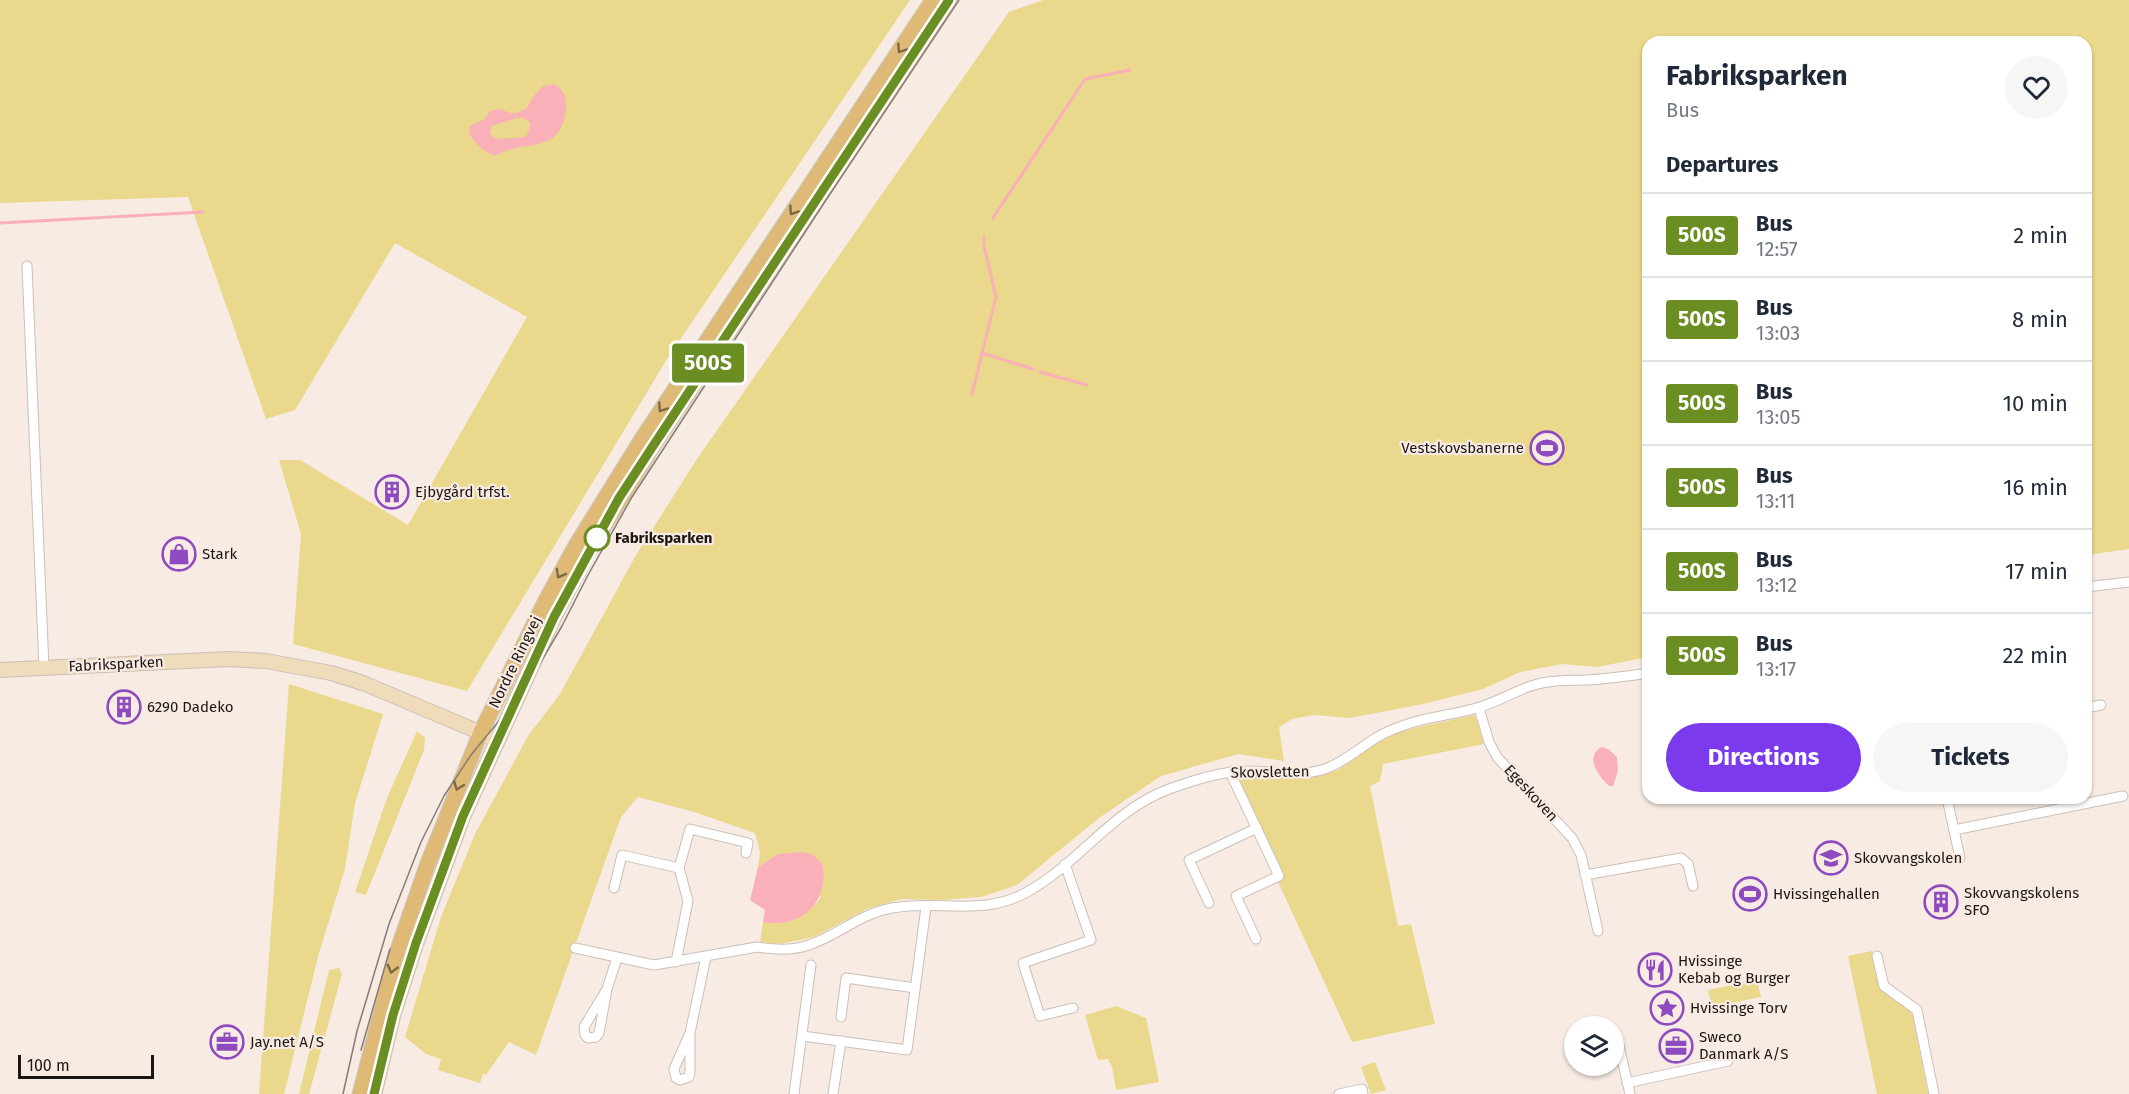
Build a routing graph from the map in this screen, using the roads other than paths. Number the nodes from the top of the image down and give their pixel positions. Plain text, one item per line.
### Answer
1 (933, 0) edge
2 (949, 0) edge
3 (27, 266) dead end
4 (2129, 582) edge
5 (2092, 586) edge
6 (44, 668) junction
7 (0, 670) edge
8 (1642, 674) edge
9 (2101, 705) dead end
10 (2092, 707) edge
11 (1479, 708) junction
12 (481, 732) junction
13 (498, 740) junction
14 (1230, 772) junction
15 (2123, 796) dead end
16 (2092, 802) edge
17 (1948, 804) edge
18 (2084, 804) edge
19 (1257, 828) junction
20 (1954, 831) junction
21 (746, 853) dead end
22 (1959, 858) dead end
23 (1065, 864) junction
24 (679, 868) junction
25 (1585, 876) junction
26 (1693, 886) dead end
27 (615, 888) dead end
28 (1209, 903) dead end
29 (926, 907) junction
30 (1598, 931) dead end
31 (1256, 939) dead end
32 (575, 948) dead end
33 (1877, 956) dead end
34 (706, 957) junction
35 (617, 958) junction
36 (676, 962) junction
37 (811, 965) dead end
38 (915, 988) junction
39 (607, 989) junction
40 (1073, 1008) dead end
41 (841, 1017) dead end
42 (690, 1033) dead end
43 (802, 1036) junction
44 (841, 1041) junction
45 (1728, 1061) dead end
46 (1624, 1069) edge
47 (1627, 1083) junction
48 (360, 1094) edge
49 (374, 1094) edge
50 (794, 1094) edge
51 (834, 1094) edge
52 (1339, 1094) edge
53 (1363, 1094) edge
54 (1630, 1094) edge
55 (1934, 1094) edge

1 -> 12 main road, Nordre Ringvej
2 - 13 main road, Nordre Ringvej
3 - 6 street
4 - 5 street
6 - 7 street, Fabriksparken
6 - 12 street, Fabriksparken
8 - 11 street, Skovsletten
9 - 10 street
11 - 14 street, Skovsletten
11 - 25 street, Egeskoven
12 - 13 street, Fabriksparken
12 -> 48 main road, Nordre Ringvej
13 - 49 main road, Nordre Ringvej
14 - 19 street
14 - 23 street, Skovsletten
15 - 16 street
17 - 20 street
18 - 20 street
19 - 28 street
19 - 31 street
20 - 22 street
21 - 24 street
23 - 29 street, Skovsletten
23 - 40 street
24 - 27 street
24 - 36 street
25 - 26 street
25 - 30 street, Egeskoven
29 - 34 street, Skovsletten
29 - 38 street
32 - 35 street, Skovsletten
33 - 55 street
34 - 36 street, Skovsletten
34 - 42 street
35 - 36 street, Skovsletten
35 - 39 street
37 - 43 street
38 - 41 street
38 - 44 street
39 - 39 street
43 - 44 street
43 - 50 street
44 - 51 street
45 - 47 street
46 - 47 street
47 - 54 street
52 - 53 street

